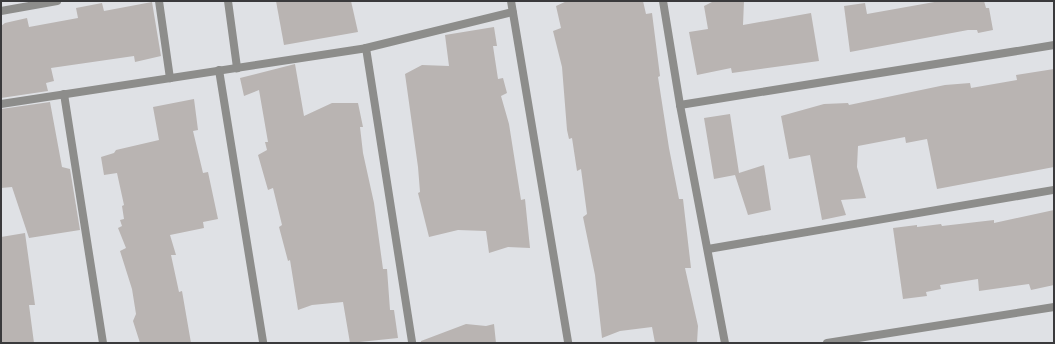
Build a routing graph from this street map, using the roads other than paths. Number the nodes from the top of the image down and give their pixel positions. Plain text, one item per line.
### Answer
1 (57, 1) edge
2 (159, 1) edge
3 (228, 1) edge
4 (511, 1) edge
5 (663, 1) edge
6 (1, 11) edge
7 (513, 12) junction
8 (1054, 45) edge
9 (366, 48) junction
10 (236, 68) junction
11 (219, 70) junction
12 (170, 78) junction
13 (64, 94) junction
14 (1, 104) edge
15 (680, 105) junction
16 (1054, 190) edge
17 (708, 249) junction
18 (1054, 307) edge
19 (103, 343) edge
20 (263, 343) edge
21 (412, 343) edge
22 (568, 343) edge
23 (726, 343) edge
24 (827, 343) edge

1 - 6 street
2 - 12 street
3 - 10 street
4 - 7 street
5 - 15 street
7 - 9 street
7 - 22 street
8 - 15 street
9 - 10 street
9 - 21 street
10 - 11 street
11 - 12 street
11 - 20 street
12 - 13 street
13 - 14 street
13 - 19 street
15 - 17 street
16 - 17 street
17 - 23 street
18 - 24 street

